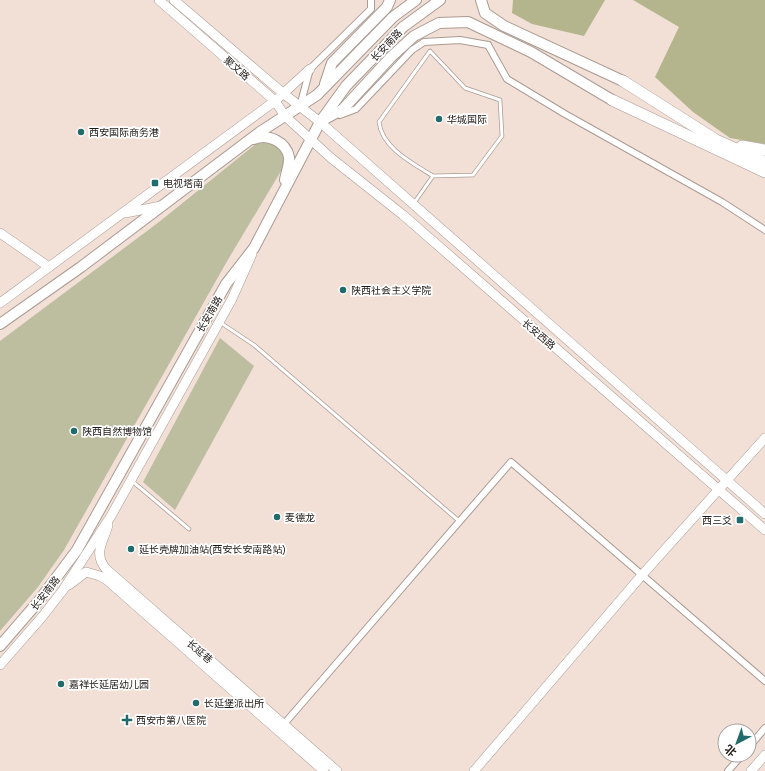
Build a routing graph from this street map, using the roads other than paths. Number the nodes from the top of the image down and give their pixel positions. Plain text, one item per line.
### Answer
1 (159, 0) edge
2 (174, 0) edge
3 (371, 0) edge
4 (390, 0) edge
5 (416, 0) edge
6 (440, 0) edge
7 (481, 0) edge
8 (310, 69) junction
9 (623, 81) joint
10 (323, 88) junction
11 (284, 94) junction
12 (612, 100) joint
13 (275, 102) junction
14 (300, 106) junction
15 (285, 116) junction
16 (320, 122) junction
17 (311, 140) junction
18 (716, 140) junction
19 (242, 145) junction
20 (765, 150) edge
21 (765, 169) edge
22 (433, 176) junction
23 (281, 195) junction
24 (413, 204) junction
25 (161, 206) junction
26 (121, 214) junction
27 (765, 230) edge
28 (0, 233) edge
29 (254, 248) junction
30 (49, 267) junction
31 (0, 303) edge
32 (220, 322) junction
33 (0, 324) edge
34 (765, 438) edge
35 (131, 480) junction
36 (727, 482) junction
37 (719, 489) junction
38 (765, 514) edge
39 (111, 516) junction
40 (460, 522) junction
41 (189, 529) dead end
42 (765, 530) edge
43 (642, 575) junction
44 (63, 590) junction
45 (0, 646) edge
46 (0, 665) edge
47 (765, 681) edge
48 (284, 724) junction
49 (765, 728) edge
50 (757, 738) edge
51 (765, 755) edge
52 (735, 763) edge
53 (324, 771) edge
54 (337, 771) edge
55 (474, 771) edge
56 (728, 771) edge
57 (751, 771) edge

1 - 13 main road, 聚文路
2 - 11 main road, 聚文路
3 - 8 street
4 - 10 main road
5 - 10 main road, 长安南路
6 - 16 main road, 长安南路
7 - 9 main road
8 - 11 main road
8 - 14 street
9 - 18 highway
10 - 14 main road, 长安南路
11 - 13 main road
11 - 14 main road, 聚文路
12 - 16 main road
12 - 21 highway
13 - 15 main road, 聚文路
13 - 26 main road
14 - 15 main road, 长安南路
14 - 16 main road, 聚文路
15 - 17 main road, 聚文路
15 - 19 main road, 长安南路
16 - 17 main road, 长安南路
16 - 24 main road, 长安西路
16 - 27 street
17 - 23 main road, 长安南路
17 - 37 main road, 长安西路
18 - 20 highway
18 - 21 highway
19 - 23 main road
19 - 25 main road, 长安南路
22 - 22 lane
22 - 24 lane
23 - 29 main road, 长安南路
24 - 36 main road, 长安西路
25 - 26 main road
25 - 33 main road, 长安南路
26 - 30 main road
28 - 30 main road
29 - 32 main road
29 - 45 main road, 长安南路
30 - 31 main road
32 - 35 main road
32 - 40 lane
34 - 36 main road
35 - 39 main road
35 - 41 lane
36 - 37 main road
36 - 38 main road, 长安西路
37 - 42 main road, 长安西路
37 - 43 main road
39 - 44 main road
39 - 48 main road, 长延巷
40 - 43 street
40 - 48 street
43 - 47 street
43 - 55 main road
44 - 46 main road
44 - 53 main road, 长延巷
48 - 54 main road, 长延巷
49 - 50 street
51 - 57 main road
52 - 56 street

